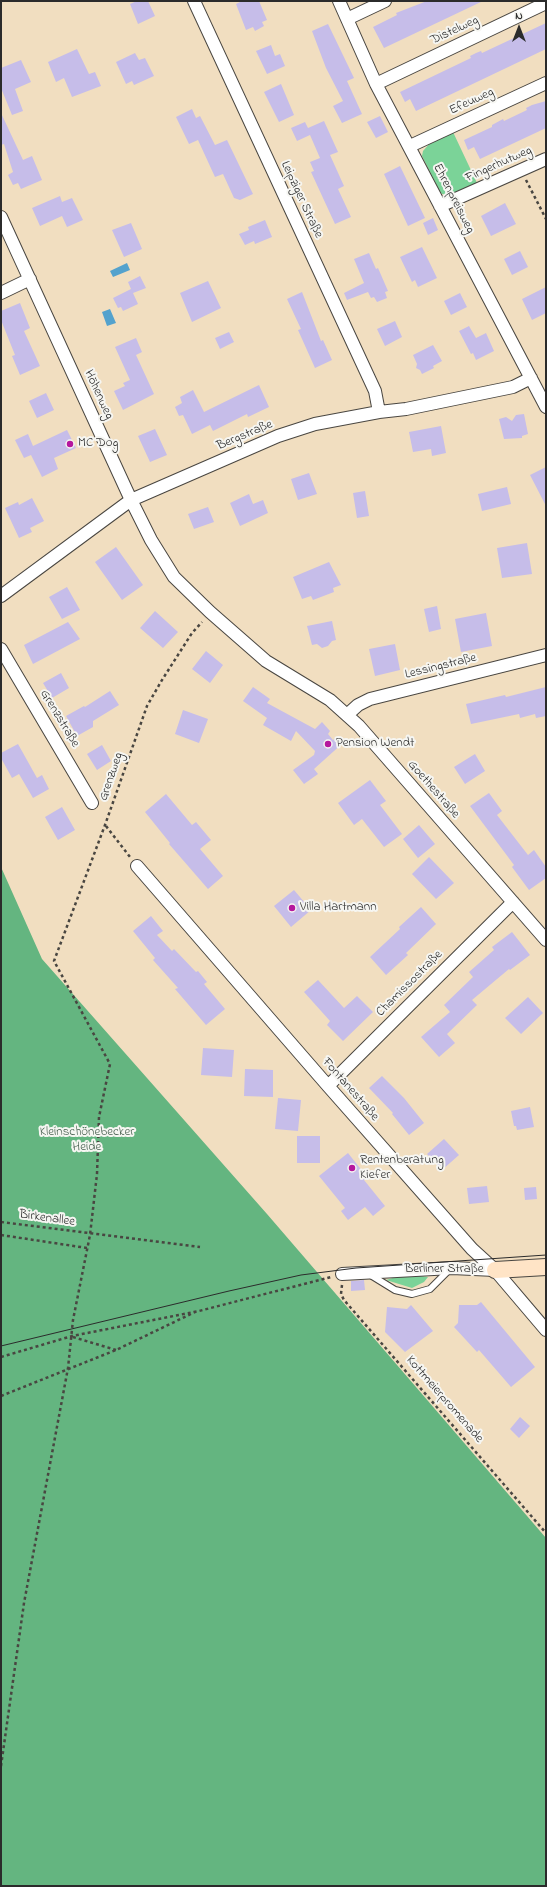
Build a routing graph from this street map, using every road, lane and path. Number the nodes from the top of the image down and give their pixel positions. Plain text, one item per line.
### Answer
1 (194, 1) edge
2 (339, 1) edge
3 (384, 1) edge
4 (546, 3) edge
5 (347, 19) junction
6 (546, 83) edge
7 (376, 84) junction
8 (410, 146) junction
9 (546, 159) edge
10 (521, 171) junction
11 (440, 206) junction
12 (1, 217) edge
13 (546, 218) edge
14 (30, 279) junction
15 (1, 293) edge
16 (531, 378) junction
17 (546, 407) edge
18 (379, 412) junction
19 (130, 500) junction
20 (1, 596) edge
21 (210, 613) junction
22 (1, 649) edge
23 (546, 654) edge
24 (348, 715) junction
25 (92, 803) dead end
26 (106, 826) junction
27 (137, 866) joint
28 (513, 902) junction
29 (546, 940) edge
30 (328, 1086) junction
31 (1, 1222) edge
32 (1, 1235) edge
33 (90, 1235) junction
34 (200, 1247) dead end
35 (87, 1248) junction
36 (546, 1267) edge
37 (452, 1268) junction
38 (495, 1270) junction
39 (366, 1272) junction
40 (342, 1274) junction
41 (199, 1311) junction
42 (546, 1330) edge
43 (72, 1336) junction
44 (116, 1350) junction
45 (1, 1357) edge
46 (68, 1368) junction
47 (1, 1396) edge
48 (546, 1533) edge
49 (1, 1766) edge

1 - 18 street, Leipziger Straße
2 - 5 street, Ehrenpreisweg
3 - 5 street
4 - 7 street, Distelweg
5 - 7 street, Ehrenpreisweg
6 - 8 street, Efeuweg
7 - 8 street, Ehrenpreisweg
8 - 11 street, Ehrenpreisweg
9 - 10 street, Fingerhutweg
10 - 11 street, Fingerhutweg
10 - 13 path
11 - 16 street, Ehrenpreisweg
12 - 14 street, Höhenweg
14 - 15 street
14 - 19 street, Höhenweg
16 - 17 street, Ehrenpreisweg
16 - 18 street, Bergstraße
18 - 19 street, Bergstraße
19 - 20 street, Bergstraße
19 - 21 street, Höhenweg
21 - 24 street, Goethestraße
21 - 26 path, Grenzweg
22 - 25 street, Grenzstraße
23 - 24 street, Lessingstraße
24 - 28 street, Goethestraße
26 - 27 path
26 - 33 path, Grenzweg
27 - 30 street, Fontanestraße
28 - 29 street, Goethestraße
28 - 30 street, Chamissostraße
30 - 38 street, Fontanestraße
31 - 33 path, Birkenallee
32 - 35 path
33 - 34 path, Birkenallee
33 - 35 path
35 - 43 path
36 - 38 street, Berliner Straße
37 - 38 street, Berliner Straße
37 - 39 street, Berliner Straße
37 - 39 lane
38 - 42 street, Fontanestraße
39 - 40 street, Berliner Straße
40 - 41 path
40 - 48 path, Kottmeierpromenade
41 - 43 path
41 - 44 path
43 - 44 path
43 - 45 path
43 - 46 path
44 - 46 path
46 - 47 path
46 - 49 path

